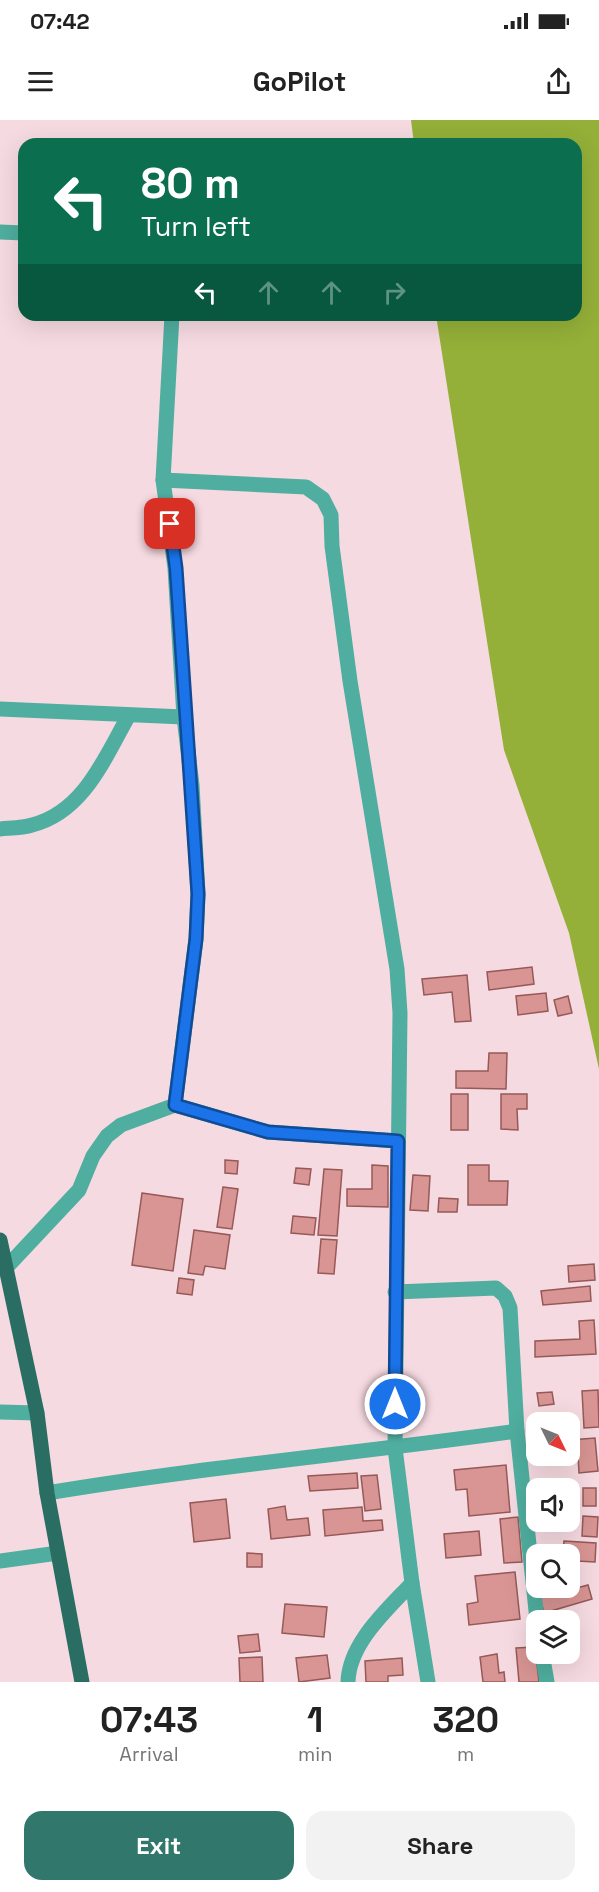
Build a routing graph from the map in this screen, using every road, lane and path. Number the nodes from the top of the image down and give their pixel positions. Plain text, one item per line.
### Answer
1 (0, 232) edge
2 (18, 233) edge
3 (172, 321) edge
4 (163, 480) junction
5 (0, 709) edge
6 (129, 715) junction
7 (184, 717) junction
8 (0, 829) edge
9 (175, 1105) junction
10 (398, 1141) junction
11 (0, 1240) edge
12 (5, 1269) junction
13 (395, 1292) junction
14 (0, 1412) edge
15 (37, 1413) junction
16 (516, 1431) junction
17 (395, 1448) junction
18 (47, 1493) junction
19 (58, 1552) junction
20 (0, 1561) edge
21 (412, 1583) junction
22 (536, 1610) edge
23 (544, 1664) edge
24 (82, 1682) edge
25 (348, 1682) edge
26 (428, 1682) edge
27 (547, 1682) edge

1 - 2 street
3 - 4 street
4 - 7 street
4 - 10 street
5 - 6 street
6 - 7 street
6 - 8 street
7 - 9 street
9 - 10 street
9 - 12 street
10 - 13 street
11 - 12 main road
12 - 15 main road
13 - 16 street
13 - 17 street
14 - 15 street
15 - 18 main road
16 - 17 street
16 - 22 street
17 - 18 street
17 - 21 street
18 - 19 main road
19 - 20 street
19 - 24 main road
21 - 25 street
21 - 26 street
23 - 27 street

